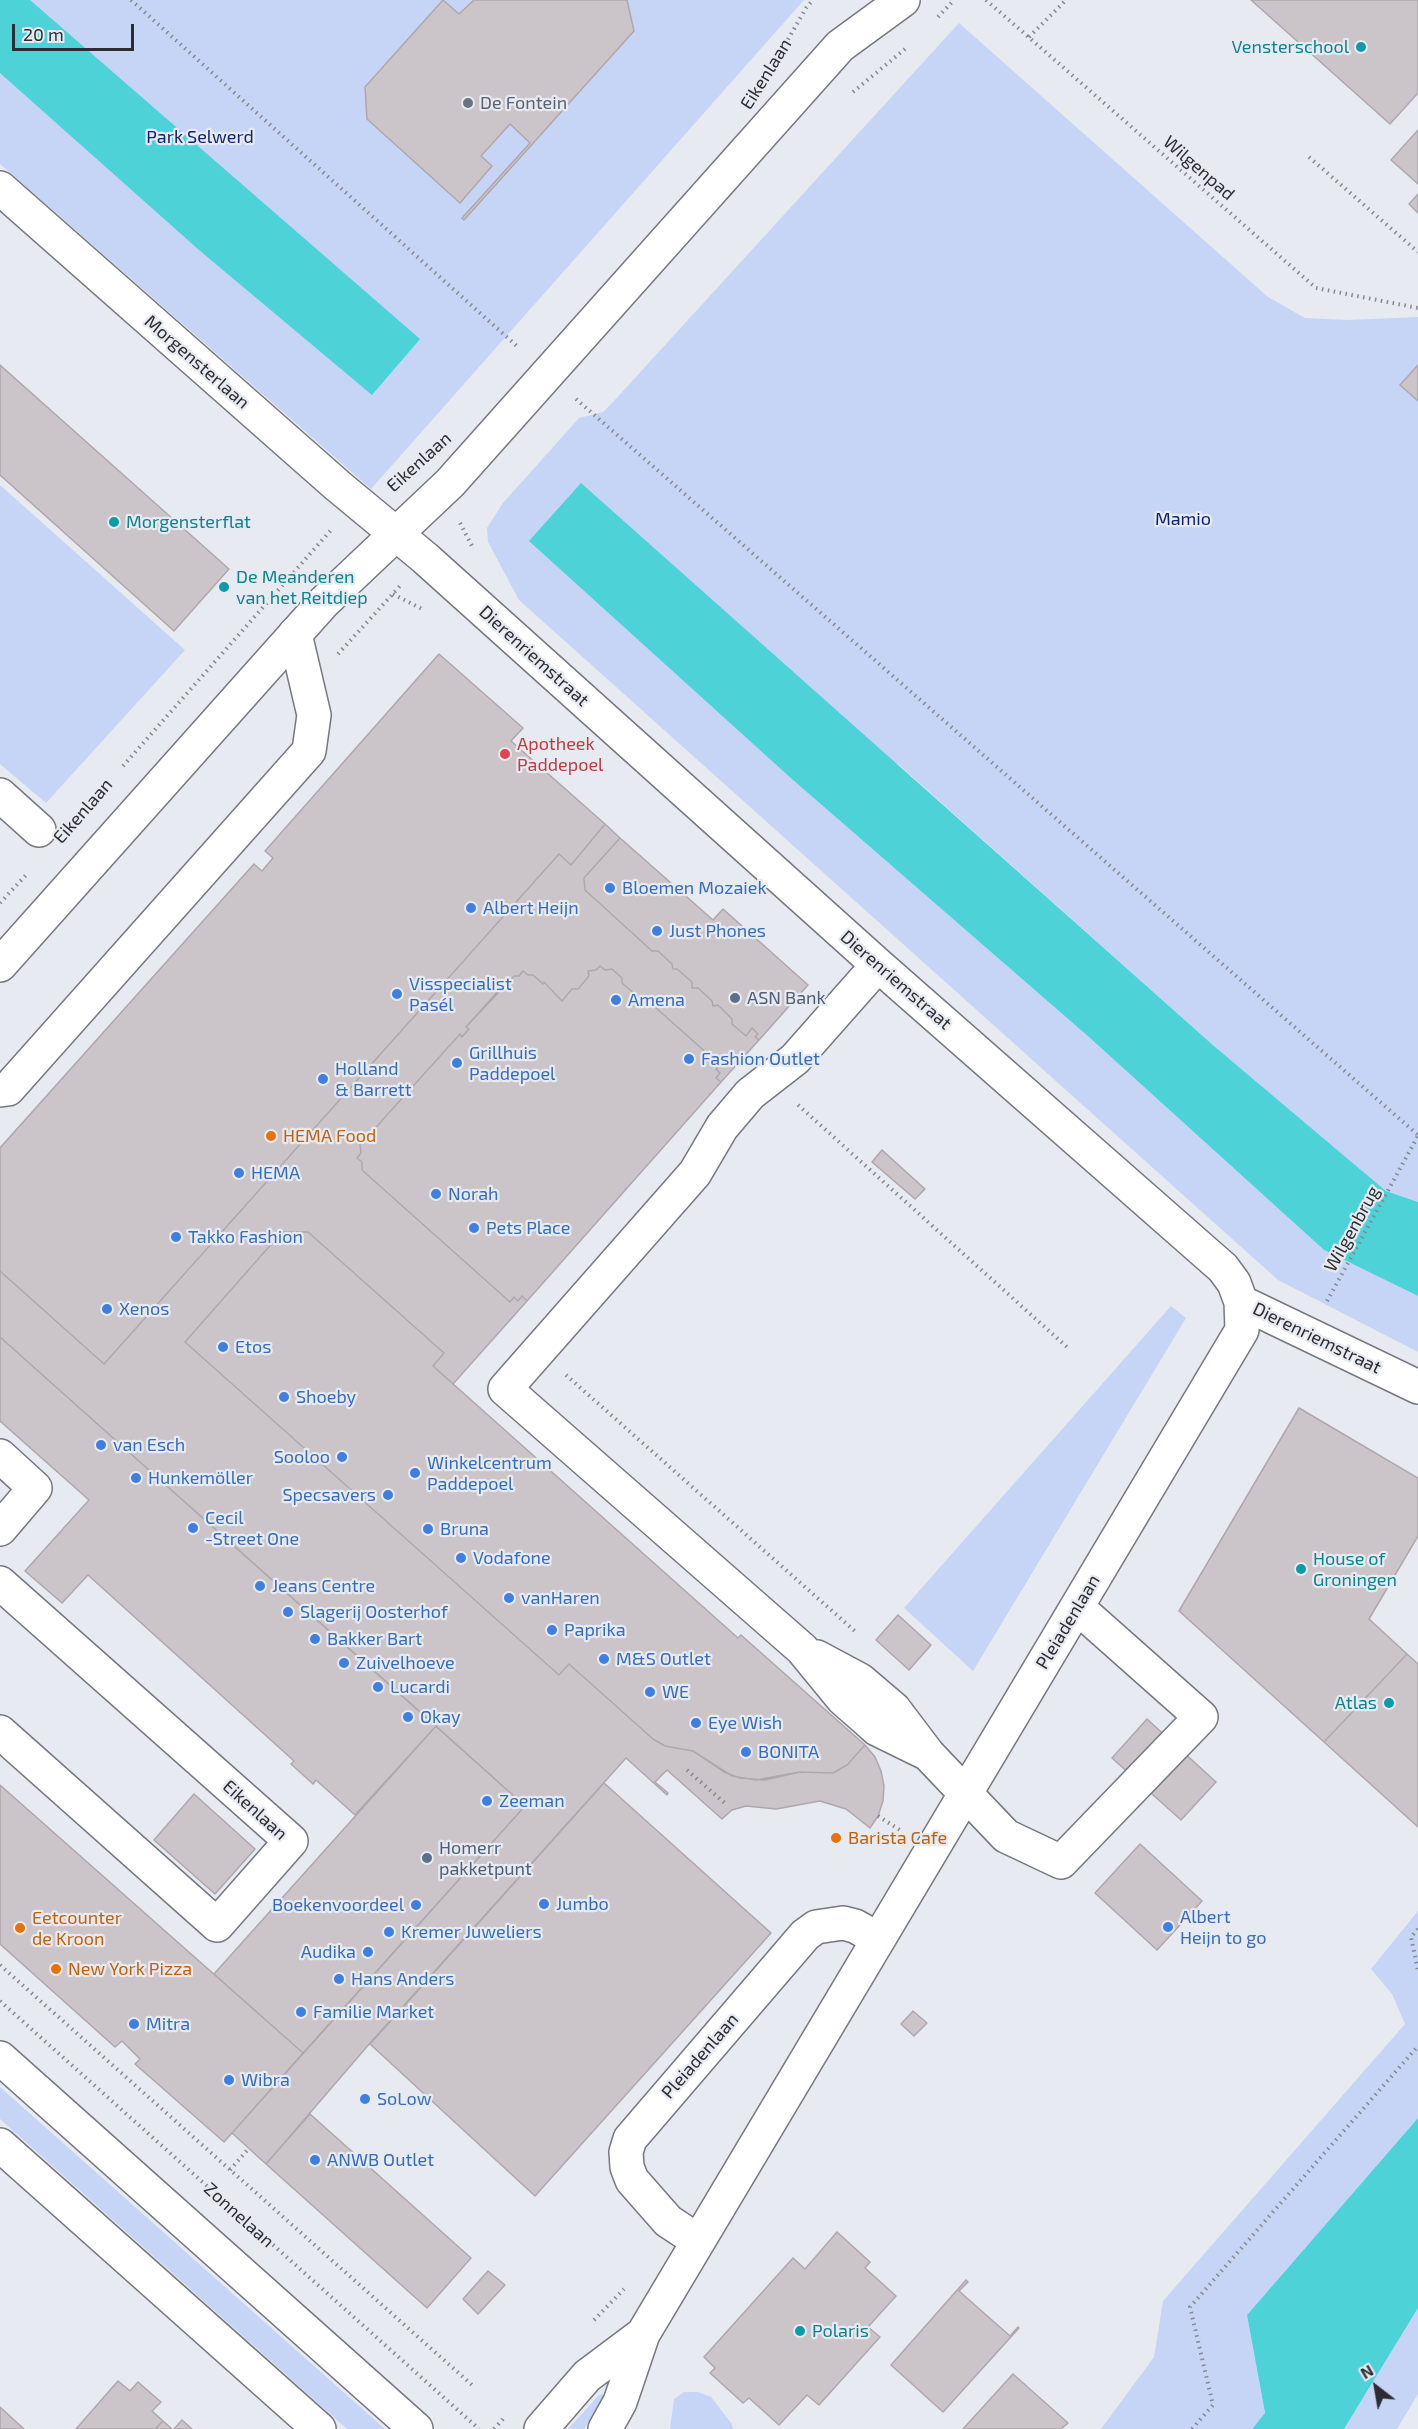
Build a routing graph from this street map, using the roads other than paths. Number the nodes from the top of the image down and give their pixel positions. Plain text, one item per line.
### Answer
1 (866, 0) edge
2 (903, 0) edge
3 (840, 46) junction
4 (0, 188) edge
5 (395, 534) junction
6 (295, 634) junction
7 (0, 795) edge
8 (39, 830) dead end
9 (0, 965) edge
10 (878, 965) junction
11 (795, 1059) junction
12 (0, 1090) edge
13 (695, 1173) junction
14 (1241, 1302) junction
15 (1418, 1387) edge
16 (0, 1456) edge
17 (0, 1528) edge
18 (0, 1583) edge
19 (1077, 1607) junction
20 (0, 1732) edge
21 (966, 1795) junction
22 (878, 1939) junction
23 (0, 2058) edge
24 (0, 2145) edge
25 (698, 2241) junction
26 (643, 2334) junction
27 (319, 2429) edge
28 (417, 2429) edge
29 (541, 2429) edge
30 (605, 2429) edge

1 - 3 street, Eikenlaan
2 - 3 street, Eikenlaan
3 - 5 street, Eikenlaan
4 - 5 street, Morgensterlaan
5 - 6 street, Eikenlaan
5 - 10 street, Dierenriemstraat
6 - 9 street, Eikenlaan
6 - 12 street
7 - 8 street
10 - 11 street
10 - 14 street, Dierenriemstraat
11 - 13 street
11 - 13 street
13 - 21 street
14 - 15 street, Dierenriemstraat
14 - 19 street, Pleiadenlaan
16 - 17 street
18 - 20 street, Eikenlaan
19 - 21 street, Pleiadenlaan
19 - 21 street
21 - 22 street, Pleiadenlaan
22 - 25 street, Pleiadenlaan
22 - 25 street, Pleiadenlaan
23 - 28 street
24 - 27 street
25 - 26 street, Pleiadenlaan
26 - 29 street, Pleiadenlaan
26 - 30 street, Pleiadenlaan

